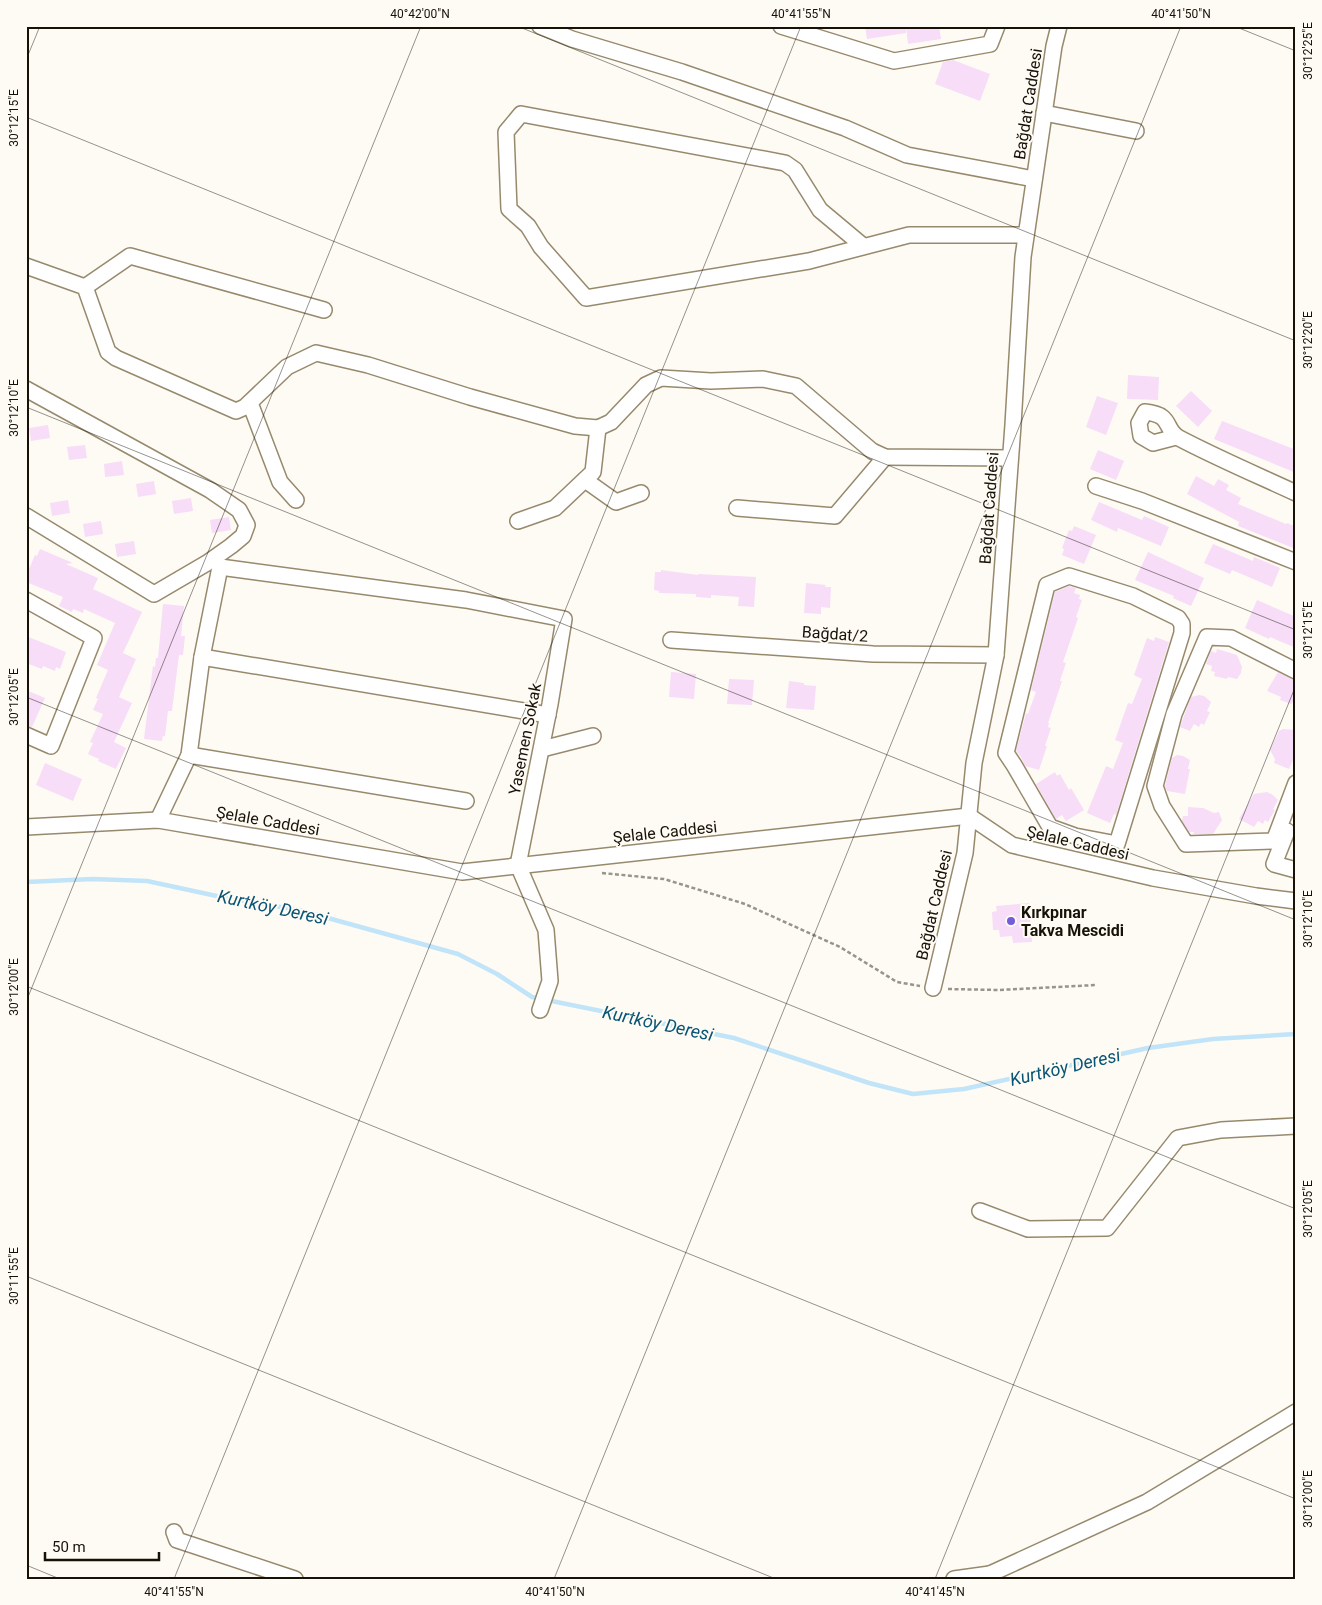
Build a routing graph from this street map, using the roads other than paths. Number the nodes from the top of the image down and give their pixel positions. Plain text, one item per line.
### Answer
1 (540, 26) edge
2 (781, 26) edge
3 (997, 26) edge
4 (1059, 26) edge
5 (1044, 113) junction
6 (1136, 131) dead end
7 (1034, 179) junction
8 (1026, 235) junction
9 (864, 246) junction
10 (26, 266) edge
11 (85, 286) junction
12 (324, 310) dead end
13 (26, 389) edge
14 (250, 403) junction
15 (598, 428) junction
16 (1176, 437) dead end
17 (885, 457) junction
18 (1010, 458) junction
19 (585, 480) junction
20 (1096, 486) dead end
21 (641, 493) dead end
22 (1296, 493) edge
23 (296, 500) dead end
24 (737, 508) dead end
25 (26, 516) edge
26 (518, 521) dead end
27 (1296, 562) edge
28 (26, 600) edge
29 (671, 640) dead end
30 (996, 656) junction
31 (202, 657) junction
32 (1296, 671) edge
33 (548, 714) junction
34 (26, 735) edge
35 (593, 736) dead end
36 (542, 749) junction
37 (189, 755) junction
38 (1296, 783) edge
39 (466, 801) dead end
40 (1296, 811) edge
41 (968, 816) junction
42 (158, 820) junction
43 (26, 827) edge
44 (1075, 836) joint
45 (518, 866) junction
46 (1296, 870) edge
47 (1296, 901) edge
48 (933, 988) road end
49 (540, 1010) dead end
50 (1296, 1126) edge
51 (980, 1211) dead end
52 (1296, 1412) edge
53 (174, 1532) dead end
54 (988, 1576) edge
55 (295, 1579) edge
56 (954, 1579) edge

1 - 7 street
2 - 3 street
4 - 5 street, Bağdat Caddesi
5 - 6 street
5 - 7 street, Bağdat Caddesi
7 - 8 street, Bağdat Caddesi
8 - 9 street
8 - 18 street, Bağdat Caddesi
9 - 9 street
10 - 11 street
11 - 12 street
11 - 14 street
13 - 25 street
14 - 15 street
14 - 23 street
15 - 17 street
15 - 19 street
16 - 22 street
17 - 18 street
17 - 24 street
18 - 30 street, Bağdat Caddesi
19 - 21 street
19 - 26 street
20 - 27 street
28 - 34 street
29 - 30 street, Bağdat/2
30 - 41 street, Bağdat Caddesi
31 - 33 street
31 - 33 street, Yasemen Sokak
31 - 37 street
32 - 38 street
33 - 36 street, Yasemen Sokak
35 - 36 street
36 - 45 street, Yasemen Sokak
37 - 39 street
37 - 42 street
40 - 46 street
41 - 45 street, Şelale Caddesi
41 - 47 street, Şelale Caddesi
41 - 48 street, Bağdat Caddesi
42 - 43 street, Şelale Caddesi
42 - 45 street, Şelale Caddesi
44 - 44 street
45 - 49 street
50 - 51 street
52 - 54 street
53 - 55 street
54 - 56 street

